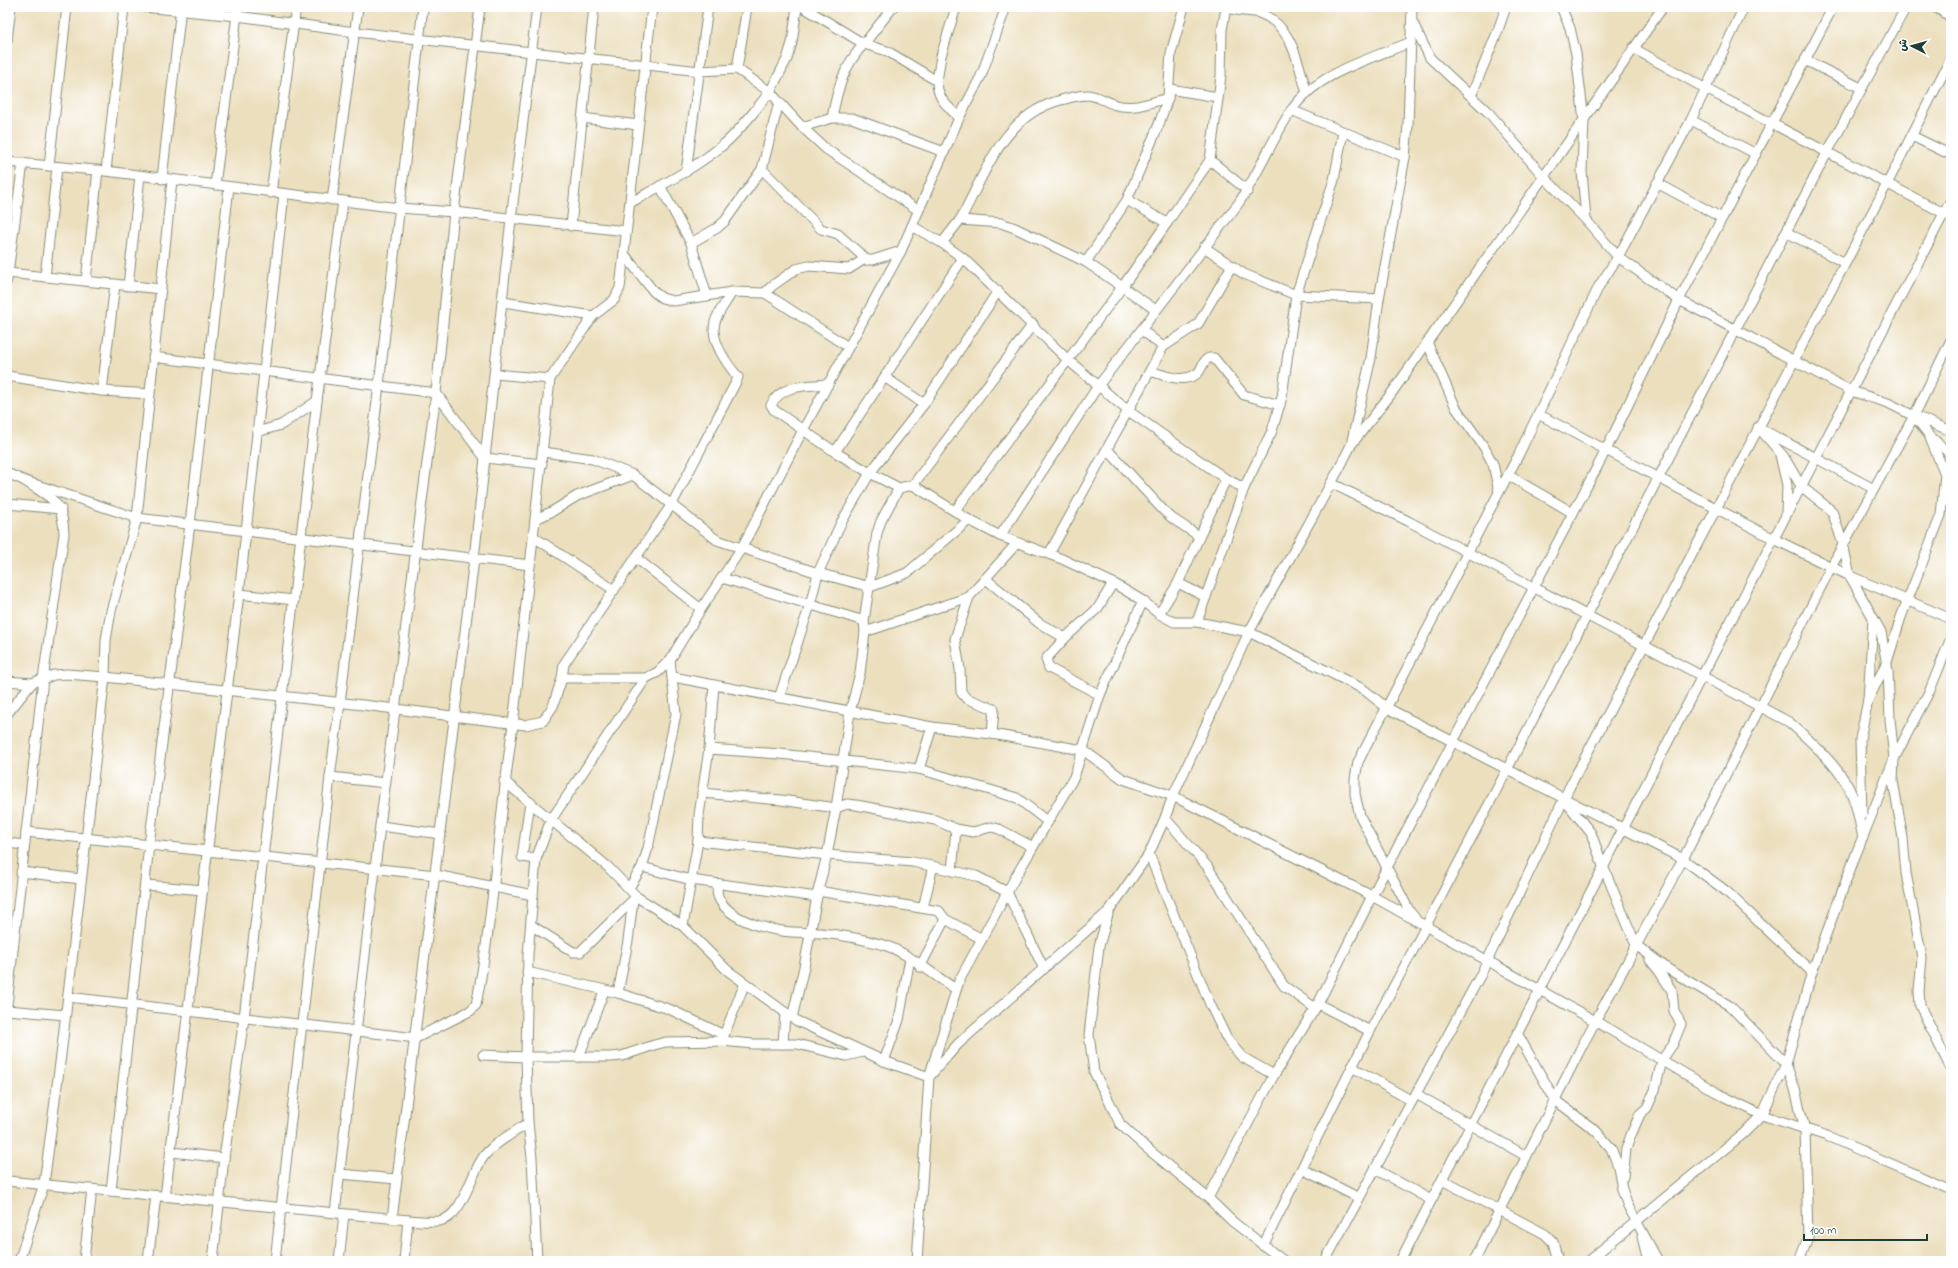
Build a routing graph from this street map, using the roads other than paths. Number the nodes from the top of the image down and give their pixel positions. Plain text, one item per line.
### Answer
1 (11, 7) edge
2 (67, 7) edge
3 (124, 7) edge
4 (143, 7) edge
5 (296, 7) edge
6 (358, 7) edge
7 (423, 7) edge
8 (480, 7) edge
9 (537, 7) edge
10 (594, 7) edge
11 (652, 7) edge
12 (708, 7) edge
13 (746, 7) edge
14 (797, 7) edge
15 (803, 7) edge
16 (893, 7) edge
17 (956, 7) edge
18 (1006, 7) edge
19 (1184, 7) edge
20 (1226, 7) edge
21 (1412, 7) edge
22 (1506, 7) edge
23 (1561, 7) edge
24 (1663, 7) edge
25 (1744, 7) edge
26 (1833, 7) edge
27 (1906, 7) edge
28 (1935, 7) edge
29 (181, 9) edge
30 (237, 12) edge
31 (1951, 17) edge
32 (1412, 21) junction
33 (294, 23) junction
34 (355, 32) junction
35 (419, 39) junction
36 (7, 40) edge
37 (1410, 42) junction
38 (476, 44) junction
39 (864, 44) junction
40 (1633, 48) junction
41 (532, 50) junction
42 (588, 58) junction
43 (1951, 58) edge
44 (1805, 60) junction
45 (645, 64) junction
46 (737, 69) junction
47 (700, 71) junction
48 (937, 81) junction
49 (1862, 88) junction
50 (1706, 89) junction
51 (770, 92) junction
52 (1307, 93) junction
53 (1168, 94) junction
54 (1471, 96) junction
55 (1218, 97) junction
56 (779, 102) junction
57 (1291, 110) junction
58 (582, 118) junction
59 (832, 118) junction
60 (959, 118) junction
61 (1584, 120) junction
62 (1691, 120) junction
63 (1773, 123) junction
64 (638, 125) junction
65 (802, 128) junction
66 (1343, 132) junction
67 (1912, 136) junction
68 (944, 152) junction
69 (1827, 153) junction
70 (1756, 154) junction
71 (1951, 155) edge
72 (1405, 157) junction
73 (1210, 160) junction
74 (7, 162) edge
75 (23, 163) junction
76 (53, 166) junction
77 (762, 169) junction
78 (102, 171) junction
79 (686, 172) junction
80 (140, 176) junction
81 (1544, 178) junction
82 (162, 179) junction
83 (172, 180) junction
84 (1657, 184) junction
85 (1887, 184) junction
86 (215, 186) junction
87 (660, 186) junction
88 (229, 187) junction
89 (1248, 190) junction
90 (272, 193) junction
91 (284, 194) junction
92 (332, 200) junction
93 (1127, 200) junction
94 (1951, 200) edge
95 (343, 201) junction
96 (630, 203) junction
97 (399, 208) junction
98 (918, 210) junction
99 (454, 212) junction
100 (1948, 216) edge
101 (1722, 218) junction
102 (511, 219) junction
103 (960, 220) junction
104 (1586, 220) junction
105 (1167, 223) junction
106 (571, 226) junction
107 (912, 226) junction
108 (626, 232) junction
109 (1786, 232) junction
110 (691, 243) junction
111 (942, 243) junction
112 (1204, 247) junction
113 (901, 251) junction
114 (624, 254) junction
115 (1618, 257) junction
116 (963, 258) junction
117 (867, 260) junction
118 (1086, 262) junction
119 (1845, 263) junction
120 (1231, 267) junction
121 (8, 277) edge
122 (45, 277) junction
123 (86, 281) junction
124 (115, 284) junction
125 (128, 286) junction
126 (1123, 286) junction
127 (161, 289) junction
128 (998, 291) junction
129 (732, 292) junction
130 (766, 293) junction
131 (1296, 295) junction
132 (706, 296) junction
133 (1379, 299) junction
134 (1679, 300) junction
135 (503, 302) junction
136 (1156, 310) junction
137 (593, 316) junction
138 (1033, 324) junction
139 (1142, 330) junction
140 (1736, 330) junction
141 (1951, 340) edge
142 (1427, 342) junction
143 (848, 347) junction
144 (1163, 347) junction
145 (153, 357) junction
146 (1068, 360) junction
147 (1793, 360) junction
148 (209, 364) junction
149 (264, 370) junction
150 (1150, 371) junction
151 (495, 374) junction
152 (7, 376) edge
153 (886, 378) junction
154 (321, 379) junction
155 (550, 379) junction
156 (828, 384) junction
157 (379, 385) junction
158 (1098, 386) junction
159 (102, 390) junction
160 (1852, 391) junction
161 (436, 392) junction
162 (150, 394) junction
163 (317, 400) junction
164 (924, 404) junction
165 (1280, 405) junction
166 (1127, 410) junction
167 (1538, 414) junction
168 (1914, 416) junction
169 (1758, 427) junction
170 (803, 430) junction
171 (1951, 431) edge
172 (257, 432) junction
173 (1929, 435) junction
174 (1351, 444) junction
175 (1107, 449) junction
176 (1606, 450) junction
177 (543, 452) junction
178 (835, 452) junction
179 (1779, 452) junction
180 (1951, 455) edge
181 (485, 458) junction
182 (1816, 458) junction
183 (542, 464) junction
184 (7, 473) edge
185 (870, 473) junction
186 (633, 475) junction
187 (1508, 475) junction
188 (1948, 476) edge
189 (1658, 478) junction
190 (1226, 479) junction
191 (25, 480) junction
192 (1331, 483) junction
193 (913, 486) junction
194 (1801, 486) junction
195 (899, 488) junction
196 (1244, 488) junction
197 (1874, 489) junction
198 (1499, 492) junction
199 (7, 504) edge
200 (672, 504) junction
201 (1716, 508) junction
202 (60, 509) junction
203 (955, 511) junction
204 (1573, 513) junction
205 (1786, 516) junction
206 (137, 518) junction
207 (536, 519) junction
208 (969, 520) junction
209 (190, 524) junction
210 (246, 532) junction
211 (1000, 536) junction
212 (1199, 536) junction
213 (534, 537) junction
214 (301, 538) junction
215 (1774, 539) junction
216 (1018, 543) junction
217 (1843, 544) junction
218 (360, 545) junction
219 (741, 549) junction
220 (416, 553) junction
221 (1468, 553) junction
222 (1049, 554) junction
223 (636, 558) junction
224 (474, 559) junction
225 (530, 565) junction
226 (1830, 567) junction
227 (818, 573) junction
228 (1850, 576) junction
229 (722, 578) junction
230 (986, 579) junction
231 (1113, 583) junction
232 (1178, 583) junction
233 (1534, 587) junction
234 (870, 588) junction
235 (614, 590) junction
236 (239, 594) junction
237 (969, 597) junction
238 (1206, 597) junction
239 (294, 600) junction
240 (1907, 600) junction
241 (1143, 601) junction
242 (810, 606) junction
243 (701, 609) junction
244 (1159, 614) junction
245 (1587, 615) junction
246 (1873, 618) junction
247 (1951, 619) edge
248 (864, 621) junction
249 (1197, 622) junction
250 (865, 632) junction
251 (1249, 632) junction
252 (1065, 638) junction
253 (1951, 638) edge
254 (1645, 645) junction
255 (670, 660) junction
256 (1887, 662) junction
257 (1702, 676) junction
258 (104, 677) junction
259 (673, 677) junction
260 (562, 678) junction
261 (646, 678) junction
262 (43, 679) junction
263 (7, 681) edge
264 (32, 683) junction
265 (168, 684) junction
266 (714, 685) junction
267 (226, 691) junction
268 (1100, 695) junction
269 (282, 697) junction
270 (779, 698) junction
271 (1868, 700) junction
272 (340, 704) junction
273 (1760, 706) junction
274 (1387, 708) junction
275 (396, 710) junction
276 (850, 712) junction
277 (7, 714) edge
278 (455, 718) junction
279 (513, 725) junction
280 (932, 727) junction
281 (992, 734) junction
282 (1453, 742) junction
283 (709, 749) junction
284 (1083, 750) junction
285 (1894, 759) junction
286 (843, 760) junction
287 (919, 769) junction
288 (1507, 770) junction
289 (330, 777) junction
290 (504, 781) junction
291 (386, 783) junction
292 (702, 794) junction
293 (1173, 796) junction
294 (1564, 799) junction
295 (530, 802) junction
296 (836, 808) junction
297 (1165, 818) junction
298 (551, 820) junction
299 (1048, 822) junction
300 (380, 826) junction
301 (956, 829) junction
302 (1623, 829) junction
303 (26, 832) junction
304 (441, 834) junction
305 (1863, 838) junction
306 (86, 839) junction
307 (698, 841) junction
308 (7, 843) edge
309 (24, 845) junction
310 (149, 845) junction
311 (1033, 847) junction
312 (208, 850) junction
313 (1149, 854) junction
314 (827, 855) junction
315 (263, 856) junction
316 (536, 859) junction
317 (1683, 859) junction
318 (320, 863) junction
319 (933, 866) junction
320 (1603, 866) junction
321 (642, 867) junction
322 (376, 869) junction
323 (1388, 869) junction
324 (952, 871) junction
325 (22, 872) junction
326 (436, 875) junction
327 (81, 879) junction
328 (691, 880) junction
329 (718, 884) junction
330 (146, 885) junction
331 (493, 886) junction
332 (629, 888) junction
333 (203, 890) junction
334 (1007, 892) junction
335 (817, 894) junction
336 (533, 895) junction
337 (1372, 896) junction
338 (634, 899) junction
339 (924, 908) junction
340 (1109, 911) junction
341 (945, 919) junction
342 (532, 925) junction
343 (1423, 925) junction
344 (682, 926) junction
345 (11, 929) edge
346 (810, 933) junction
347 (982, 939) junction
348 (1636, 945) junction
349 (910, 958) junction
350 (1487, 961) junction
351 (920, 967) junction
352 (1044, 969) junction
353 (527, 972) junction
354 (1812, 972) junction
355 (745, 983) junction
356 (956, 989) junction
357 (1540, 990) junction
358 (604, 991) junction
359 (618, 993) junction
360 (68, 997) junction
361 (7, 1005) edge
362 (132, 1006) junction
363 (1316, 1006) junction
364 (7, 1010) edge
365 (188, 1011) junction
366 (65, 1015) junction
367 (789, 1015) junction
368 (244, 1018) junction
369 (1595, 1021) junction
370 (303, 1025) junction
371 (357, 1031) junction
372 (1370, 1031) junction
373 (1517, 1033) junction
374 (416, 1038) junction
375 (723, 1038) junction
376 (783, 1044) junction
377 (863, 1052) junction
378 (482, 1055) dead end
379 (526, 1057) junction
380 (579, 1058) junction
381 (1662, 1060) junction
382 (884, 1061) junction
383 (1786, 1064) junction
384 (1352, 1067) junction
385 (1951, 1069) edge
386 (1274, 1075) junction
387 (929, 1077) junction
388 (1414, 1097) junction
389 (1555, 1100) junction
390 (1762, 1115) junction
391 (528, 1123) junction
392 (1469, 1126) junction
393 (1805, 1130) junction
394 (172, 1152) junction
395 (1526, 1156) junction
396 (224, 1158) junction
397 (1302, 1169) junction
398 (1375, 1169) junction
399 (340, 1174) junction
400 (396, 1179) junction
401 (1442, 1180) junction
402 (7, 1181) edge
403 (44, 1184) junction
404 (92, 1189) junction
405 (1622, 1189) junction
406 (1951, 1190) edge
407 (111, 1191) junction
408 (161, 1196) junction
409 (1208, 1198) junction
410 (1359, 1198) junction
411 (1432, 1200) junction
412 (220, 1202) junction
413 (282, 1208) junction
414 (1498, 1210) junction
415 (340, 1214) junction
416 (392, 1219) junction
417 (408, 1220) junction
418 (1637, 1220) junction
419 (1263, 1246) junction
420 (19, 1261) edge
421 (84, 1261) edge
422 (148, 1261) edge
423 (213, 1261) edge
424 (275, 1261) edge
425 (339, 1261) edge
426 (404, 1261) edge
427 (537, 1261) edge
428 (917, 1261) edge
429 (1284, 1261) edge
430 (1325, 1261) edge
431 (1400, 1261) edge
432 (1474, 1261) edge
433 (1558, 1261) edge
434 (1588, 1261) edge
435 (1648, 1261) edge
436 (1658, 1261) edge
437 (1799, 1261) edge

1 - 36 street
2 - 76 street
3 - 78 street
4 - 29 street
5 - 33 street
6 - 34 street
7 - 35 street
8 - 38 street
9 - 41 street
10 - 42 street
11 - 45 street
12 - 47 street
13 - 46 street
14 - 51 street
15 - 39 street
16 - 39 street
17 - 48 street
18 - 60 street
19 - 53 street
20 - 52 street
20 - 55 street
21 - 32 street
22 - 54 street
23 - 61 street
24 - 40 street
25 - 50 street
26 - 44 street
27 - 49 street
28 - 31 street
29 - 30 street
29 - 82 street
30 - 33 street
30 - 86 street
32 - 37 street
32 - 54 street
33 - 34 street
33 - 90 street
34 - 35 street
34 - 92 street
35 - 38 street
35 - 97 street
37 - 52 street
37 - 72 street
38 - 41 street
38 - 99 street
39 - 48 street
39 - 59 street
40 - 50 street
40 - 61 street
41 - 42 street
41 - 102 street
42 - 45 street
42 - 58 street
43 - 67 street
44 - 49 street
44 - 63 street
45 - 47 street
45 - 64 street
46 - 47 street
46 - 51 street
47 - 79 street
48 - 60 street
49 - 69 street
50 - 62 street
50 - 63 street
51 - 56 street
51 - 79 street
52 - 57 street
53 - 55 street
53 - 93 street
53 - 103 street
54 - 81 street
55 - 73 street
56 - 65 street
56 - 77 street
57 - 66 street
57 - 89 street
58 - 64 street
58 - 106 street
59 - 65 street
59 - 68 street
60 - 68 street
61 - 81 street
61 - 104 street
62 - 70 street
62 - 84 street
63 - 69 street
63 - 70 street
64 - 96 street
65 - 98 street
66 - 72 street
66 - 131 street
67 - 71 street
67 - 85 street
68 - 98 street
69 - 85 street
69 - 109 street
70 - 101 street
72 - 133 street
73 - 89 street
73 - 105 street
74 - 75 street
75 - 76 street
75 - 121 street
76 - 78 street
76 - 122 street
77 - 110 street
77 - 117 street
78 - 80 street
78 - 123 street
79 - 87 street
80 - 82 street
80 - 125 street
81 - 104 street
81 - 142 street
82 - 83 street
83 - 86 street
83 - 127 street
84 - 101 street
84 - 115 street
85 - 100 street
85 - 119 street
86 - 88 street
87 - 96 street
87 - 110 street
88 - 90 street
88 - 148 street
89 - 112 street
90 - 91 street
91 - 92 street
91 - 149 street
92 - 95 street
93 - 105 street
93 - 118 street
94 - 100 street
95 - 97 street
95 - 154 street
96 - 108 street
97 - 99 street
97 - 157 street
98 - 107 street
99 - 102 street
99 - 161 street
100 - 160 street
101 - 134 street
102 - 106 street
102 - 135 street
103 - 111 street
103 - 118 street
104 - 115 street
105 - 126 street
106 - 108 street
107 - 111 street
107 - 113 street
108 - 114 street
109 - 119 street
109 - 140 street
110 - 132 street
111 - 116 street
112 - 120 street
112 - 136 street
113 - 117 street
113 - 143 street
114 - 132 street
114 - 137 street
115 - 134 street
115 - 167 street
116 - 128 street
116 - 153 street
117 - 130 street
118 - 126 street
119 - 147 street
120 - 131 street
120 - 144 street
121 - 122 street
122 - 123 street
123 - 124 street
124 - 125 street
124 - 159 street
125 - 127 street
126 - 136 street
126 - 146 street
127 - 145 street
128 - 138 street
128 - 164 street
129 - 130 street
129 - 132 street
129 - 200 street
130 - 143 street
131 - 133 street
131 - 165 street
133 - 174 street
134 - 140 street
134 - 176 street
135 - 137 street
135 - 151 street
136 - 139 street
137 - 155 street
138 - 146 street
138 - 193 street
139 - 144 street
139 - 158 street
140 - 147 street
140 - 189 street
141 - 168 street
142 - 174 street
142 - 198 street
143 - 156 street
144 - 150 street
145 - 148 street
145 - 162 street
146 - 158 street
146 - 203 street
147 - 160 street
147 - 169 street
148 - 149 street
148 - 209 street
149 - 154 street
149 - 172 street
150 - 165 street
150 - 166 street
151 - 155 street
151 - 181 street
152 - 159 street
153 - 164 street
153 - 178 street
154 - 157 street
154 - 163 street
155 - 177 street
156 - 170 street
156 - 170 street
157 - 161 street
157 - 218 street
158 - 166 street
158 - 211 street
159 - 162 street
160 - 168 street
160 - 182 street
161 - 181 street
161 - 220 street
162 - 206 street
163 - 172 street
163 - 214 street
164 - 185 street
165 - 196 street
166 - 175 street
166 - 190 street
167 - 176 street
167 - 187 street
168 - 171 street
168 - 173 street
168 - 197 street
169 - 179 street
169 - 182 street
169 - 201 street
170 - 178 street
170 - 219 street
172 - 210 street
173 - 180 street
173 - 188 street
174 - 192 street
175 - 212 street
175 - 222 street
176 - 189 street
176 - 204 street
177 - 183 street
177 - 186 street
178 - 185 street
179 - 194 street
179 - 205 street
181 - 183 street
181 - 224 street
182 - 194 street
182 - 197 street
183 - 207 street
184 - 191 street
185 - 195 street
185 - 227 street
186 - 200 street
186 - 207 street
187 - 198 street
187 - 204 street
188 - 240 street
189 - 201 street
189 - 245 street
190 - 196 street
190 - 212 street
191 - 202 street
191 - 206 street
192 - 221 street
192 - 251 street
193 - 195 street
193 - 203 street
194 - 205 street
194 - 217 street
195 - 234 street
196 - 238 street
197 - 217 street
198 - 221 street
199 - 202 street
200 - 219 street
200 - 223 street
201 - 215 street
201 - 254 street
202 - 262 street
203 - 208 street
204 - 233 street
205 - 215 street
206 - 209 street
206 - 258 street
207 - 213 street
208 - 211 street
208 - 234 street
209 - 210 street
209 - 265 street
210 - 214 street
210 - 236 street
211 - 216 street
212 - 232 street
213 - 225 street
213 - 235 street
214 - 218 street
214 - 239 street
215 - 226 street
215 - 257 street
216 - 222 street
216 - 230 street
217 - 226 street
217 - 228 street
218 - 220 street
218 - 272 street
219 - 227 street
219 - 229 street
220 - 224 street
220 - 275 street
221 - 233 street
221 - 274 street
222 - 231 street
223 - 235 street
223 - 243 street
224 - 225 street
224 - 278 street
225 - 279 street
226 - 228 street
226 - 273 street
227 - 234 street
227 - 242 street
228 - 240 street
228 - 246 street
229 - 242 street
229 - 243 street
230 - 237 street
230 - 252 street
231 - 241 street
231 - 252 street
232 - 238 street
232 - 244 street
233 - 245 street
233 - 282 street
234 - 248 street
235 - 260 street
236 - 239 street
236 - 267 street
237 - 250 street
237 - 281 street
238 - 249 street
239 - 269 street
240 - 247 street
240 - 256 street
241 - 244 street
241 - 268 street
242 - 248 street
242 - 270 street
243 - 255 street
244 - 249 street
245 - 254 street
245 - 288 street
246 - 256 street
246 - 271 street
248 - 250 street
249 - 251 street
250 - 276 street
251 - 274 street
251 - 293 street
252 - 268 street
253 - 285 street
254 - 257 street
254 - 294 street
255 - 259 street
255 - 261 street
256 - 271 street
256 - 285 street
257 - 273 street
257 - 302 street
258 - 262 street
258 - 265 street
258 - 306 street
259 - 266 street
259 - 321 street
260 - 261 street
260 - 279 street
261 - 298 street
262 - 264 street
262 - 303 street
263 - 264 street
264 - 277 street
265 - 267 street
265 - 310 street
266 - 270 street
266 - 283 street
267 - 269 street
267 - 312 street
268 - 284 street
269 - 272 street
269 - 315 street
270 - 276 street
271 - 305 street
272 - 275 street
272 - 289 street
273 - 305 street
273 - 317 street
274 - 282 street
274 - 323 street
275 - 278 street
275 - 291 street
276 - 280 street
276 - 286 street
278 - 279 street
278 - 304 street
279 - 290 street
280 - 281 street
280 - 287 street
281 - 284 street
282 - 288 street
282 - 323 street
283 - 286 street
283 - 292 street
284 - 293 street
284 - 299 street
285 - 305 street
285 - 385 street
286 - 287 street
286 - 296 street
287 - 299 street
288 - 294 street
288 - 343 street
289 - 291 street
289 - 318 street
290 - 295 street
290 - 331 street
291 - 300 street
292 - 296 street
292 - 307 street
293 - 297 street
293 - 337 street
294 - 302 street
294 - 320 street
294 - 350 street
295 - 298 street
295 - 316 street
296 - 301 street
296 - 314 street
297 - 313 street
297 - 363 street
298 - 316 street
298 - 332 street
299 - 311 street
300 - 304 street
300 - 322 street
301 - 311 street
301 - 324 street
302 - 317 street
302 - 320 street
303 - 306 street
303 - 309 street
304 - 326 street
305 - 354 street
306 - 310 street
306 - 327 street
307 - 314 street
307 - 328 street
308 - 309 street
309 - 325 street
310 - 312 street
310 - 330 street
311 - 334 street
312 - 315 street
312 - 333 street
313 - 340 street
313 - 386 street
314 - 319 street
314 - 335 street
315 - 318 street
315 - 368 street
316 - 336 street
317 - 348 street
317 - 354 street
318 - 322 street
318 - 370 street
319 - 324 street
319 - 339 street
320 - 348 street
320 - 357 street
321 - 328 street
321 - 332 street
322 - 326 street
322 - 371 street
323 - 337 street
323 - 343 street
324 - 334 street
325 - 327 street
325 - 345 street
326 - 331 street
326 - 374 street
327 - 360 street
328 - 329 street
328 - 344 street
329 - 335 street
329 - 346 street
330 - 333 street
330 - 362 street
331 - 336 street
331 - 374 street
332 - 338 street
333 - 365 street
334 - 347 street
334 - 352 street
335 - 339 street
335 - 346 street
336 - 342 street
337 - 343 street
337 - 363 street
338 - 342 street
338 - 344 street
338 - 359 street
339 - 341 street
340 - 352 street
340 - 409 street
341 - 347 street
341 - 351 street
342 - 353 street
343 - 350 street
343 - 372 street
344 - 355 street
345 - 361 street
346 - 349 street
346 - 367 street
347 - 356 street
348 - 369 street
348 - 381 street
348 - 383 street
349 - 351 street
349 - 382 street
350 - 357 street
350 - 388 street
351 - 356 street
352 - 387 street
353 - 358 street
353 - 379 street
354 - 383 street
355 - 367 street
355 - 375 street
356 - 387 street
357 - 369 street
357 - 373 street
358 - 359 street
358 - 380 street
359 - 375 street
360 - 362 street
360 - 366 street
362 - 365 street
362 - 407 street
363 - 372 street
363 - 386 street
364 - 366 street
365 - 368 street
365 - 394 street
366 - 403 street
367 - 376 street
367 - 377 street
368 - 370 street
368 - 396 street
369 - 381 street
369 - 389 street
370 - 371 street
370 - 413 street
371 - 374 street
371 - 399 street
372 - 384 street
373 - 389 street
373 - 392 street
374 - 400 street
375 - 376 street
375 - 380 street
376 - 377 street
377 - 382 street
378 - 379 street
379 - 380 street
379 - 391 street
381 - 390 street
381 - 405 street
382 - 387 street
383 - 390 street
383 - 393 street
384 - 388 street
384 - 397 street
386 - 409 street
387 - 428 street
388 - 392 street
388 - 398 street
389 - 395 street
389 - 405 street
390 - 393 street
390 - 418 street
391 - 417 street
391 - 427 street
392 - 395 street
392 - 401 street
393 - 406 street
393 - 437 street
394 - 396 street
394 - 408 street
395 - 414 street
396 - 412 street
397 - 410 street
397 - 419 street
398 - 410 street
398 - 411 street
399 - 400 street
399 - 415 street
400 - 416 street
401 - 411 street
401 - 414 street
402 - 403 street
403 - 404 street
403 - 420 street
404 - 407 street
404 - 421 street
405 - 418 street
407 - 408 street
408 - 412 street
408 - 422 street
409 - 419 street
410 - 430 street
411 - 431 street
412 - 413 street
412 - 423 street
413 - 415 street
413 - 424 street
414 - 432 street
414 - 433 street
415 - 416 street
415 - 425 street
416 - 417 street
417 - 426 street
418 - 434 street
418 - 435 street
418 - 436 street
419 - 429 street

